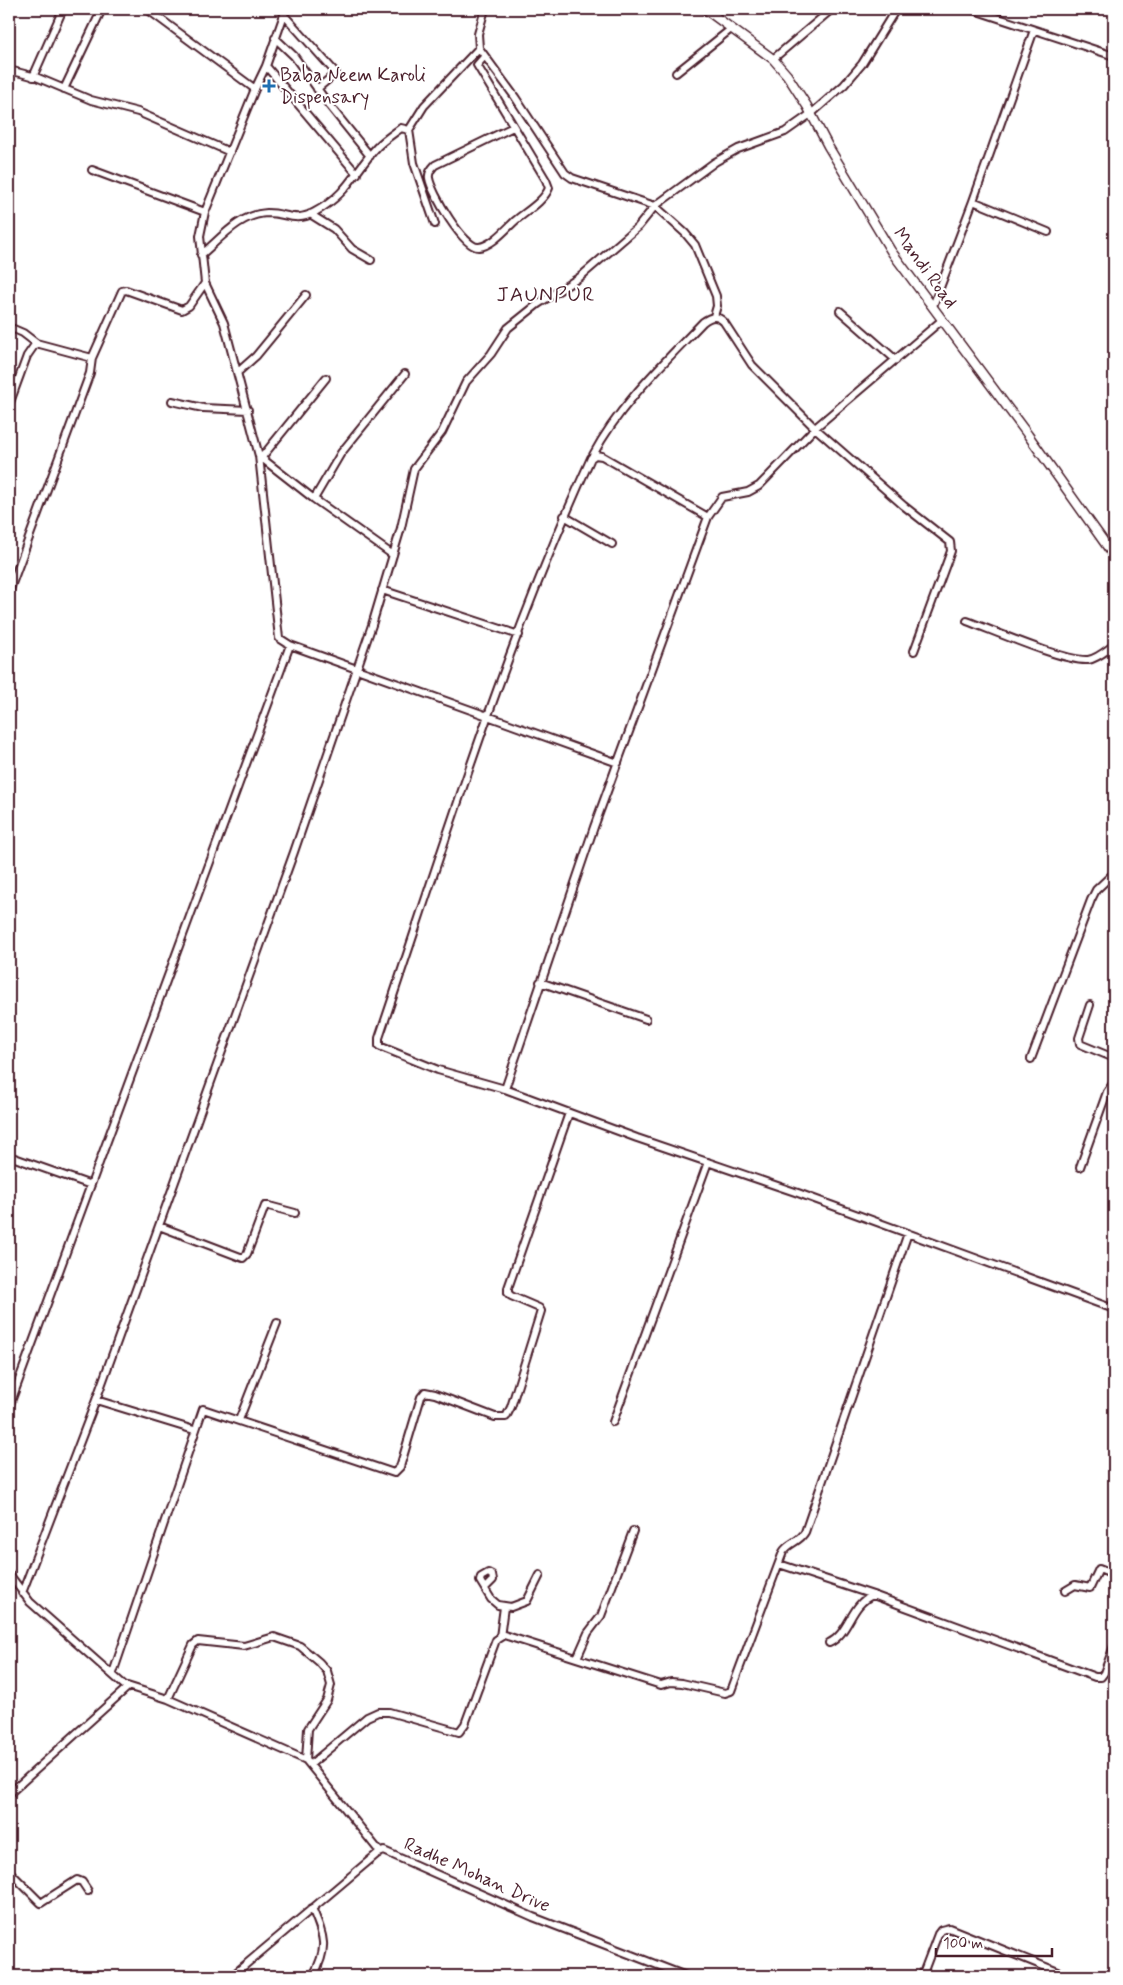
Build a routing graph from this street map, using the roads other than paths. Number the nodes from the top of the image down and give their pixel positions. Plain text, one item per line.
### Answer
1 (63, 9) edge
2 (102, 9) edge
3 (147, 9) edge
4 (485, 9) edge
5 (705, 9) edge
6 (832, 9) edge
7 (896, 9) edge
8 (971, 9) edge
9 (285, 12) edge
10 (731, 29) junction
11 (1034, 30) junction
12 (275, 38) junction
13 (479, 48) junction
14 (1114, 56) edge
15 (484, 57) junction
16 (773, 59) junction
17 (266, 66) junction
18 (9, 70) edge
19 (676, 74) dead end
20 (33, 76) junction
21 (64, 89) junction
22 (255, 89) junction
23 (317, 89) junction
24 (812, 113) junction
25 (513, 127) junction
26 (409, 130) junction
27 (230, 152) junction
28 (370, 156) junction
29 (92, 170) dead end
30 (357, 174) junction
31 (974, 201) junction
32 (655, 206) junction
33 (205, 212) junction
34 (310, 214) junction
35 (435, 224) dead end
36 (1048, 232) dead end
37 (201, 255) junction
38 (371, 260) dead end
39 (205, 283) junction
40 (306, 295) dead end
41 (933, 306) junction
42 (840, 311) dead end
43 (714, 316) junction
44 (942, 320) junction
45 (9, 327) edge
46 (36, 343) junction
47 (92, 358) junction
48 (896, 360) junction
49 (238, 372) junction
50 (405, 374) dead end
51 (326, 378) dead end
52 (172, 401) dead end
53 (9, 405) edge
54 (248, 410) junction
55 (815, 428) junction
56 (593, 455) junction
57 (261, 457) junction
58 (314, 499) junction
59 (564, 516) junction
60 (708, 517) junction
61 (612, 544) dead end
62 (393, 555) junction
63 (1114, 556) edge
64 (382, 590) junction
65 (9, 592) edge
66 (967, 622) dead end
67 (519, 635) junction
68 (290, 645) junction
69 (1114, 645) edge
70 (914, 651) dead end
71 (357, 670) junction
72 (488, 717) junction
73 (618, 763) junction
74 (1114, 873) edge
75 (540, 982) junction
76 (1090, 1005) dead end
77 (646, 1019) dead end
78 (1114, 1058) edge
79 (1031, 1059) dead end
80 (1114, 1082) edge
81 (505, 1089) junction
82 (569, 1113) junction
83 (9, 1156) edge
84 (708, 1162) junction
85 (1080, 1167) dead end
86 (91, 1186) junction
87 (294, 1213) dead end
88 (159, 1226) junction
89 (908, 1233) junction
90 (1114, 1309) edge
91 (276, 1323) dead end
92 (96, 1400) junction
93 (9, 1407) edge
94 (239, 1420) junction
95 (613, 1422) dead end
96 (194, 1430) junction
97 (633, 1531) dead end
98 (779, 1564) junction
99 (9, 1574) edge
100 (540, 1575) dead end
101 (1114, 1575) edge
102 (485, 1588) dead end
103 (1065, 1590) dead end
104 (22, 1593) junction
105 (873, 1595) junction
106 (504, 1607) junction
107 (500, 1637) junction
108 (829, 1643) dead end
109 (1114, 1646) edge
110 (577, 1658) junction
111 (113, 1673) junction
112 (128, 1687) junction
113 (168, 1699) junction
114 (308, 1762) junction
115 (9, 1794) edge
116 (380, 1852) junction
117 (10, 1874) edge
118 (88, 1891) dead end
119 (312, 1908) junction
120 (232, 1976) edge
121 (313, 1976) edge
122 (686, 1976) edge
123 (922, 1976) edge
124 (1068, 1976) edge

1 - 20 street
2 - 21 street
3 - 22 street
4 - 13 street
5 - 10 street, Mandi Road
6 - 16 street
7 - 24 street
8 - 11 street
9 - 12 street
9 - 23 street
10 - 16 street, Mandi Road
10 - 19 street
11 - 14 street
11 - 31 street
12 - 17 street
12 - 23 street
13 - 15 street
13 - 26 street
15 - 25 street
15 - 32 street
16 - 24 street, Mandi Road
17 - 22 street
17 - 30 street
18 - 20 street
20 - 21 street
21 - 27 street
22 - 27 street
23 - 28 street
24 - 32 street
24 - 41 street, Mandi Road
25 - 25 street
26 - 28 street
26 - 35 street
27 - 33 street
28 - 30 street
29 - 33 street
30 - 34 street
31 - 36 street
31 - 41 street
32 - 43 street
32 - 62 street
33 - 37 street
34 - 37 street
34 - 38 street
37 - 39 street
39 - 47 street
39 - 49 street
40 - 49 street
41 - 44 street, Mandi Road
42 - 48 street
43 - 55 street
43 - 56 street
44 - 48 street
44 - 63 street, Mandi Road
45 - 46 street
46 - 47 street
46 - 53 street
47 - 65 street
48 - 55 street
49 - 54 street
50 - 58 street
51 - 57 street
52 - 54 street
54 - 57 street
55 - 60 street
55 - 70 street
56 - 59 street
56 - 60 street
57 - 58 street
57 - 68 street
58 - 62 street
59 - 61 street
59 - 67 street
60 - 73 street
62 - 64 street
64 - 67 street
64 - 71 street
66 - 69 street
67 - 72 street
68 - 71 street
68 - 86 street
71 - 72 street
71 - 88 street
72 - 73 street
72 - 81 street
73 - 75 street
74 - 79 street
75 - 77 street
75 - 81 street
76 - 78 street
80 - 85 street
81 - 82 street
82 - 84 street
82 - 94 street
83 - 86 street
84 - 89 street
84 - 95 street
86 - 93 street
87 - 88 street
88 - 92 street
89 - 90 street
89 - 98 street
91 - 94 street
92 - 96 street
92 - 104 street
94 - 96 street
96 - 111 street
97 - 110 street
98 - 105 street
98 - 110 street
99 - 104 street
100 - 106 street
101 - 103 street
102 - 106 street
104 - 111 street
105 - 108 street
105 - 109 street
106 - 107 street
107 - 110 street
107 - 114 street
111 - 112 street
112 - 113 street
112 - 115 street
113 - 114 street
113 - 114 street
114 - 116 street
116 - 119 street, Radhe Mohan Drive
116 - 122 street, Radhe Mohan Drive
117 - 118 street
119 - 120 street, Radhe Mohan Drive
119 - 121 street
123 - 124 street

